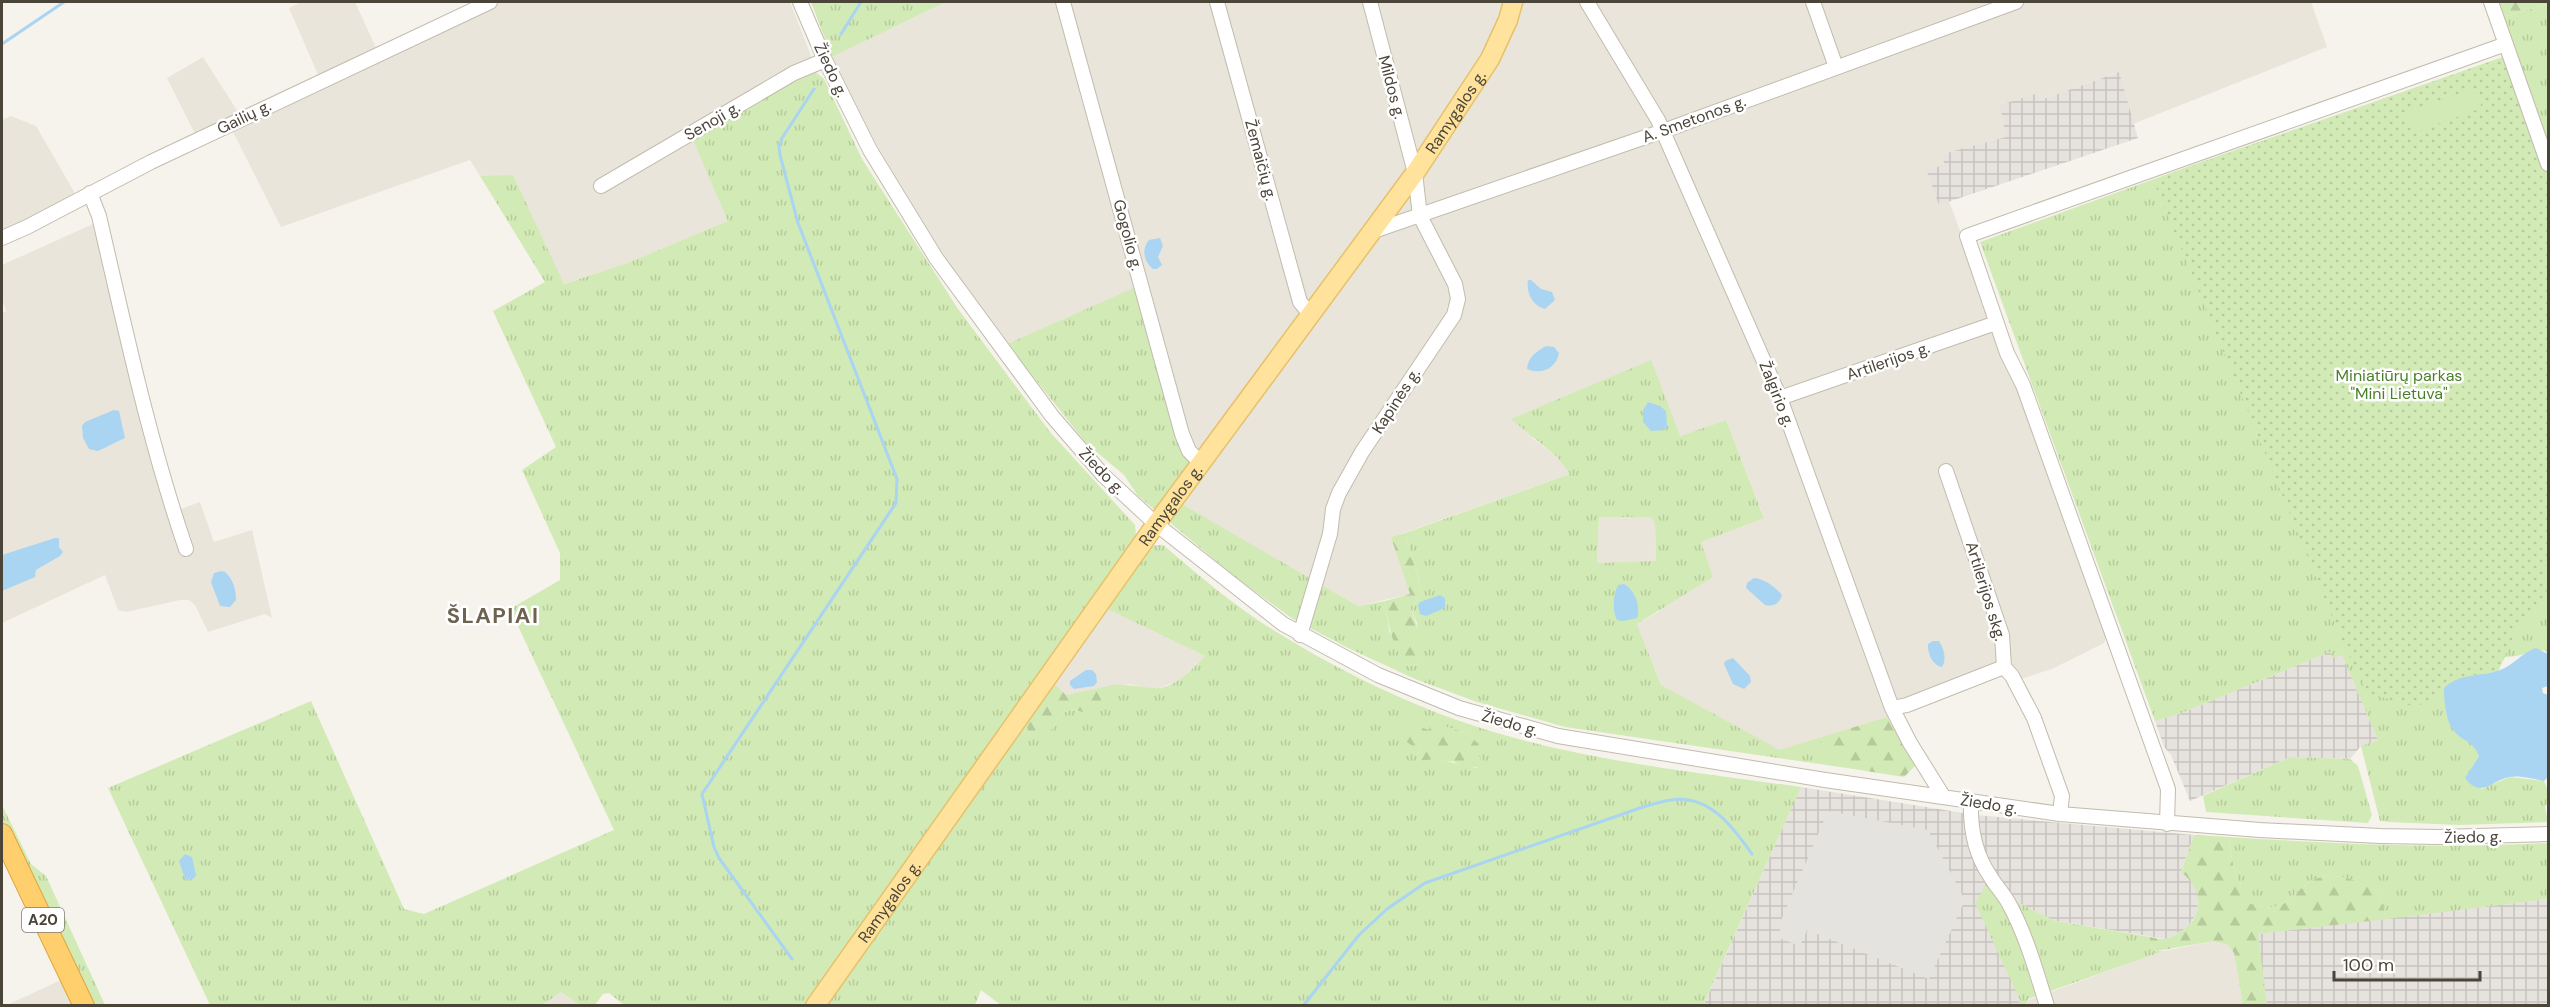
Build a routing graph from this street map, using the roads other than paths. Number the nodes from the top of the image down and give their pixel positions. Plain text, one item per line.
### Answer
1 (489, 2) edge
2 (800, 2) edge
3 (1063, 2) edge
4 (1217, 2) edge
5 (1370, 2) edge
6 (1513, 2) edge
7 (1587, 2) edge
8 (1813, 2) edge
9 (2016, 2) edge
10 (2491, 2) edge
11 (2506, 44) junction
12 (825, 60) junction
13 (1836, 67) junction
14 (1663, 131) junction
15 (2548, 164) edge
16 (1415, 173) junction
17 (601, 186) dead end
18 (90, 193) junction
19 (1420, 216) junction
20 (1371, 232) junction
21 (2, 238) edge
22 (1311, 315) junction
23 (1996, 323) junction
24 (1780, 398) junction
25 (1201, 463) junction
26 (1946, 471) dead end
27 (1156, 524) junction
28 (186, 549) dead end
29 (1300, 635) junction
30 (2004, 667) junction
31 (1892, 708) junction
32 (1943, 796) junction
33 (1971, 801) junction
34 (2060, 814) junction
35 (2167, 824) junction
36 (2, 834) edge
37 (2548, 834) edge
38 (84, 1005) edge
39 (815, 1005) edge
40 (2047, 1005) edge

1 - 18 street, Gailių g.
2 - 12 street, Žiedo g.
3 - 25 street, Gogolio g.
4 - 22 street, Žemaičių g.
5 - 16 street, Mildos g.
6 - 16 main road, Ramygalos g.
7 - 14 street, Žalgirio g.
8 - 13 street
9 - 13 street, A. Smetonos g.
10 - 11 street
11 - 15 street
11 - 23 street
12 - 17 street, Senoji g.
12 - 27 street, Žiedo g.
13 - 14 street, A. Smetonos g.
14 - 19 street, A. Smetonos g.
14 - 24 street, Žalgirio g.
16 - 19 street, Kapinės g.
16 - 20 main road, Ramygalos g.
18 - 21 street, Gailių g.
18 - 28 street
19 - 20 street, A. Smetonos g.
19 - 29 street, Kapinės g.
20 - 22 main road, Ramygalos g.
22 - 25 main road, Ramygalos g.
23 - 24 street, Artilerijos g.
23 - 35 street
24 - 31 street, Žalgirio g.
25 - 27 main road, Ramygalos g.
26 - 30 street, Artilerijos skg.
27 - 29 street, Žiedo g.
27 - 39 main road, Ramygalos g.
29 - 32 street, Žiedo g.
30 - 31 street
30 - 34 street
31 - 32 street, Žalgirio g.
32 - 33 street, Žiedo g.
33 - 34 street, Žiedo g.
33 - 40 street
34 - 35 street, Žiedo g.
35 - 37 street, Žiedo g.
36 - 38 highway, A20

